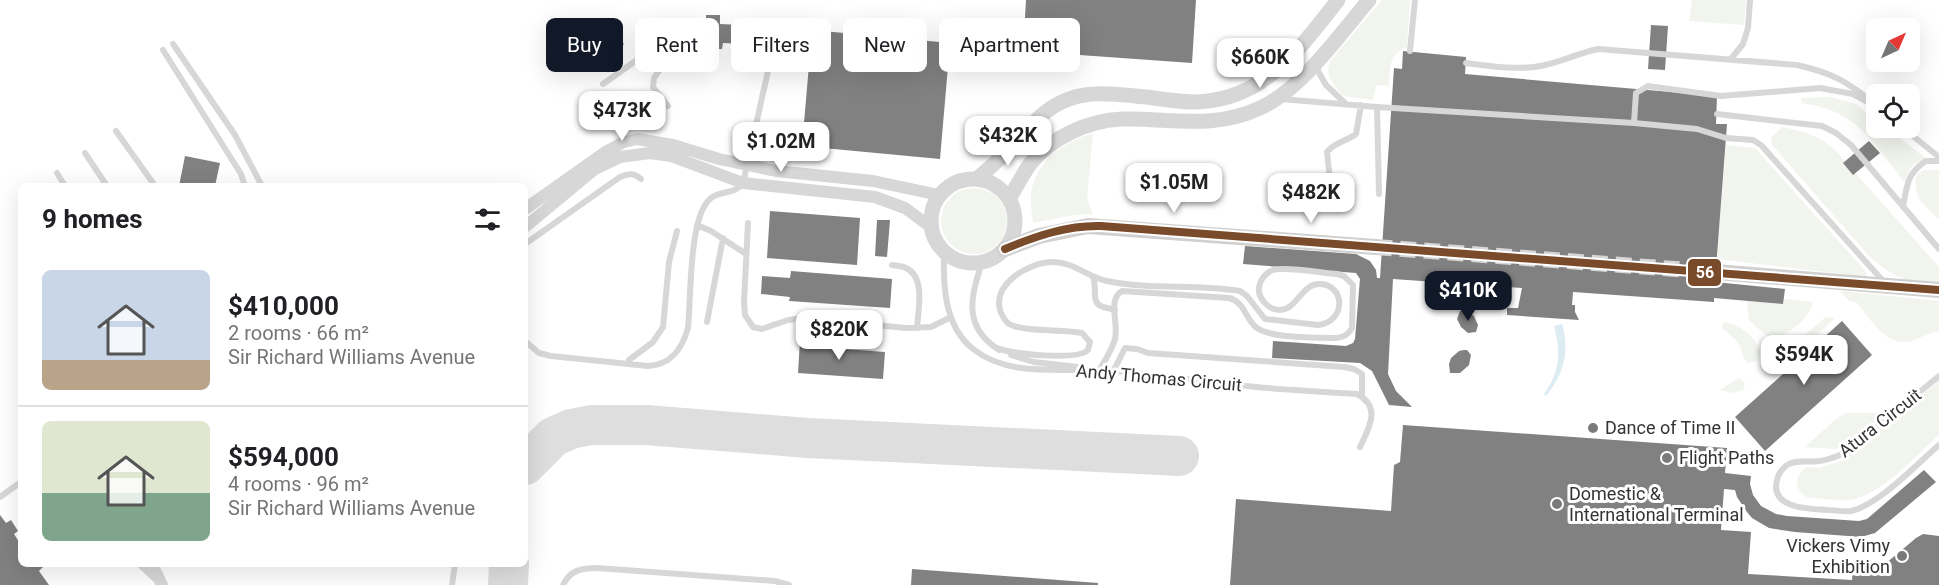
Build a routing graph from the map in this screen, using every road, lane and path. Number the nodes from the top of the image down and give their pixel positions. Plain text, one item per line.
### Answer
1 (1338, 0) edge
2 (1369, 0) edge
3 (1414, 0) edge
4 (1750, 0) edge
5 (173, 44) dead end
6 (163, 50) dead end
7 (1410, 51) dead end
8 (1730, 60) junction
9 (635, 61) edge
10 (1466, 63) dead end
11 (1314, 64) junction
12 (657, 72) edge
13 (768, 72) edge
14 (603, 84) dead end
15 (1866, 97) edge
16 (1276, 98) junction
17 (1866, 101) edge
18 (1346, 104) junction
19 (1361, 105) junction
20 (668, 106) dead end
21 (1377, 107) junction
22 (1717, 114) dead end
23 (1634, 123) junction
24 (116, 131) dead end
25 (1915, 138) edge
26 (85, 153) dead end
27 (1939, 159) edge
28 (746, 165) junction
29 (57, 173) dead end
30 (641, 179) dead end
31 (977, 179) junction
32 (63, 183) edge
33 (105, 183) edge
34 (153, 183) edge
35 (244, 183) edge
36 (260, 183) edge
37 (743, 183) junction
38 (1331, 189) dead end
39 (1378, 194) dead end
40 (939, 195) junction
41 (1009, 199) junction
42 (528, 207) edge
43 (1903, 207) junction
44 (748, 224) dead end
45 (528, 225) edge
46 (697, 225) junction
47 (932, 228) junction
48 (677, 231) dead end
49 (723, 238) junction
50 (528, 242) edge
51 (1376, 247) tunnel mouth
52 (1005, 249) junction
53 (1939, 249) edge
54 (944, 252) junction
55 (746, 254) junction
56 (982, 262) junction
57 (892, 265) dead end
58 (1716, 272) tunnel mouth
59 (1092, 275) junction
60 (1889, 287) junction
61 (1939, 290) edge
62 (1115, 310) junction
63 (951, 317) junction
64 (707, 322) dead end
65 (917, 327) junction
66 (528, 344) edge
67 (997, 348) junction
68 (629, 360) dead end
69 (1087, 369) junction
70 (1100, 369) junction
71 (1113, 370) junction
72 (1939, 376) edge
73 (1362, 397) junction
74 (1939, 445) edge
75 (1360, 447) dead end
76 (18, 484) edge
77 (0, 497) edge
78 (142, 567) edge
79 (153, 567) edge
80 (455, 567) edge
81 (160, 585) edge
82 (452, 585) edge
83 (563, 585) edge
84 (789, 585) edge

1 - 31 street
2 - 11 street
3 - 7 lane
4 - 8 lane
5 - 36 lane
6 - 35 lane
8 - 10 lane
8 - 15 lane
9 - 14 lane
11 - 16 street
11 - 18 lane
12 - 20 lane
13 - 28 lane
16 - 18 lane
16 - 41 street
17 - 23 lane
18 - 19 lane
19 - 21 lane
19 - 38 lane
21 - 23 lane
21 - 39 lane
22 - 43 lane
23 - 60 lane
24 - 34 lane
25 - 27 lane
26 - 33 lane
27 - 43 lane
28 - 37 lane
28 - 40 street
28 - 42 street
29 - 32 lane
30 - 50 lane
31 - 40 street
31 - 41 street
37 - 45 street
37 - 46 lane
37 - 47 street
40 - 47 street
41 - 52 street
43 - 53 lane
44 - 55 lane
46 - 49 lane
46 - 66 lane
47 - 54 street
48 - 68 lane
49 - 55 lane
49 - 64 lane
51 - 52 main road
52 - 56 street
54 - 56 street
54 - 63 lane, Andy Thomas Circuit
55 - 65 lane
56 - 67 lane
57 - 65 lane
58 - 60 main road
59 - 62 lane
59 - 62 lane
59 - 67 lane
60 - 61 main road
62 - 70 lane
63 - 65 lane
63 - 69 lane, Andy Thomas Circuit
67 - 69 lane
69 - 70 lane, Andy Thomas Circuit
70 - 71 lane, Andy Thomas Circuit
71 - 73 lane, Andy Thomas Circuit
71 - 73 lane
72 - 74 lane, Atura Circuit
73 - 75 lane
76 - 77 lane
78 - 81 lane
79 - 81 street
80 - 82 lane
83 - 84 lane

